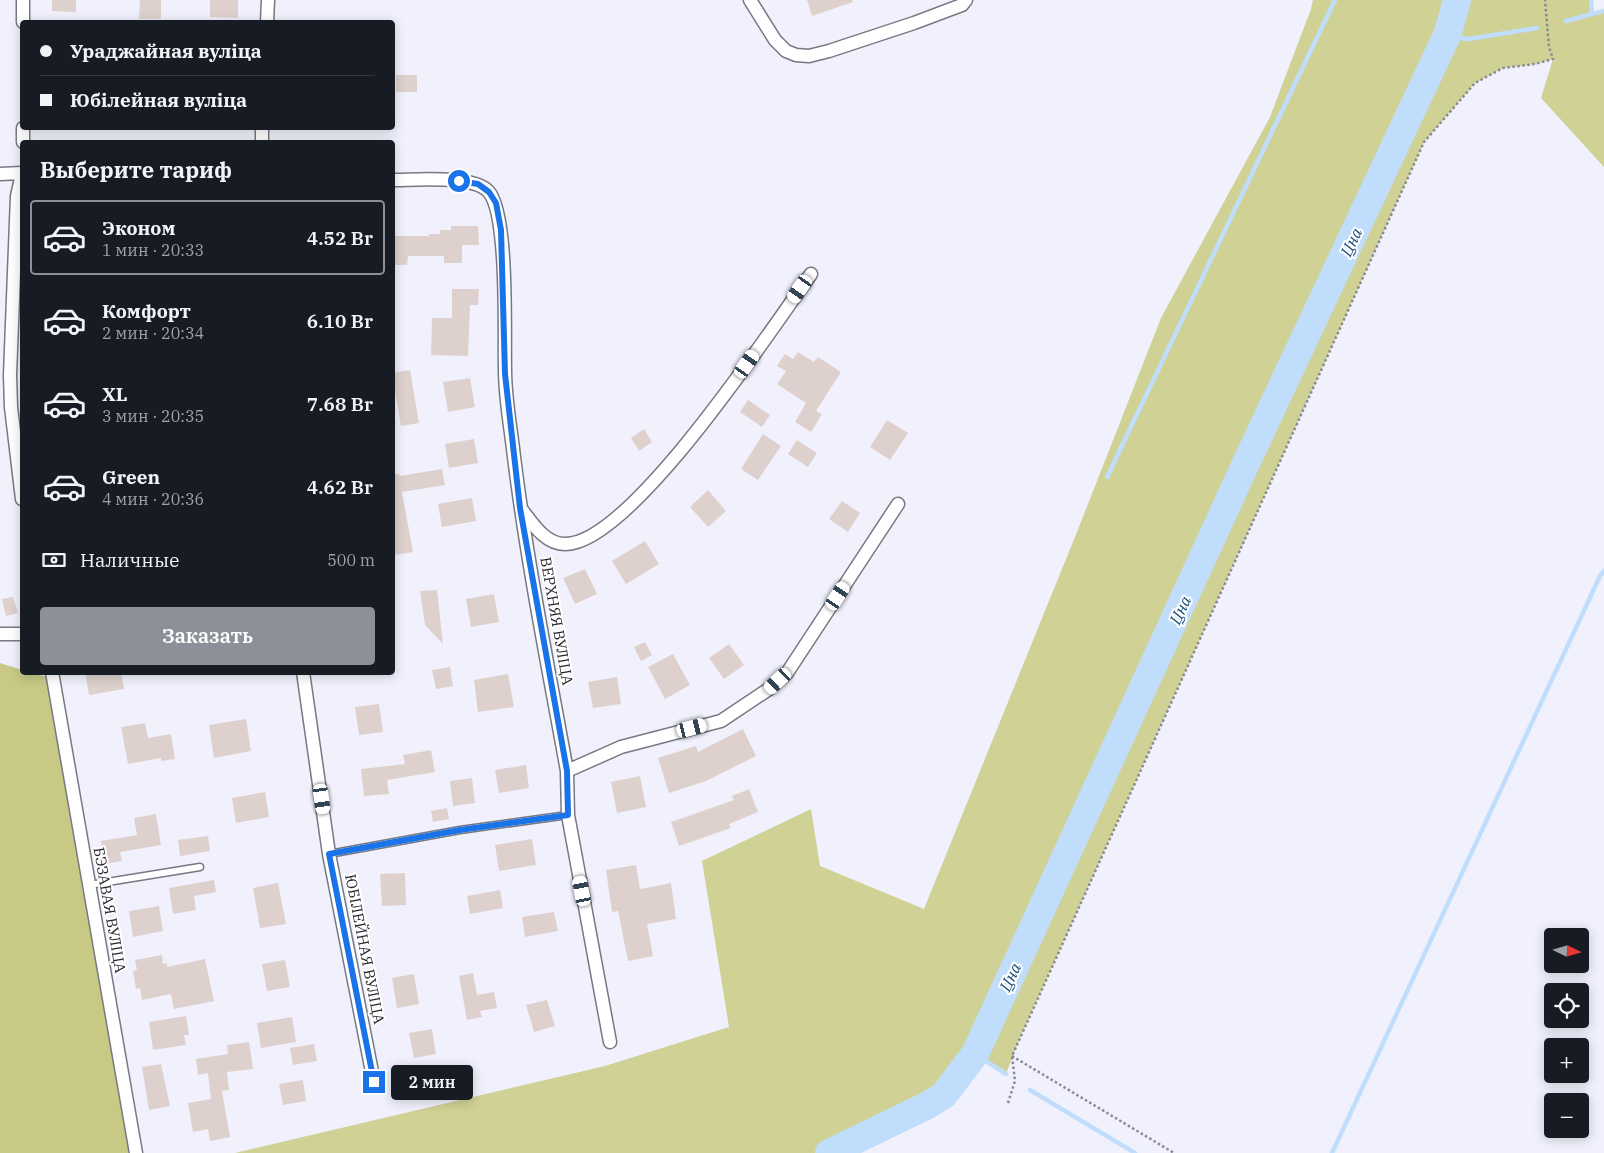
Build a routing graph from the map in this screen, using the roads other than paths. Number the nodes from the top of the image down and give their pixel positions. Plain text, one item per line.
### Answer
1 (23, 0) edge
2 (268, 0) edge
3 (750, 0) edge
4 (966, 0) edge
5 (23, 20) edge
6 (267, 20) edge
7 (0, 174) edge
8 (20, 174) edge
9 (395, 180) edge
10 (20, 183) edge
11 (811, 274) dead end
12 (20, 482) edge
13 (898, 504) dead end
14 (520, 508) junction
15 (0, 634) edge
16 (20, 634) edge
17 (53, 675) edge
18 (303, 675) edge
19 (567, 771) junction
20 (568, 815) junction
21 (329, 854) junction
22 (200, 867) dead end
23 (90, 885) junction
24 (610, 1042) dead end
25 (374, 1082) dead end
26 (136, 1153) edge

1 - 5 street
2 - 6 street
3 - 4 street
7 - 8 street
9 - 14 street, ВЕРХНЯЯ ВУЛІЦА
10 - 12 street
11 - 14 street
13 - 19 street
14 - 19 street, ВЕРХНЯЯ ВУЛІЦА
15 - 16 street
17 - 23 street, БЭЗАВАЯ ВУЛІЦА
18 - 21 street, ЮБІЛЕЙНАЯ ВУЛІЦА
19 - 20 street, ВЕРХНЯЯ ВУЛІЦА
20 - 21 lane
20 - 24 street, ВЕРХНЯЯ ВУЛІЦА
21 - 25 street, ЮБІЛЕЙНАЯ ВУЛІЦА
22 - 23 lane
23 - 26 street, БЭЗАВАЯ ВУЛІЦА

